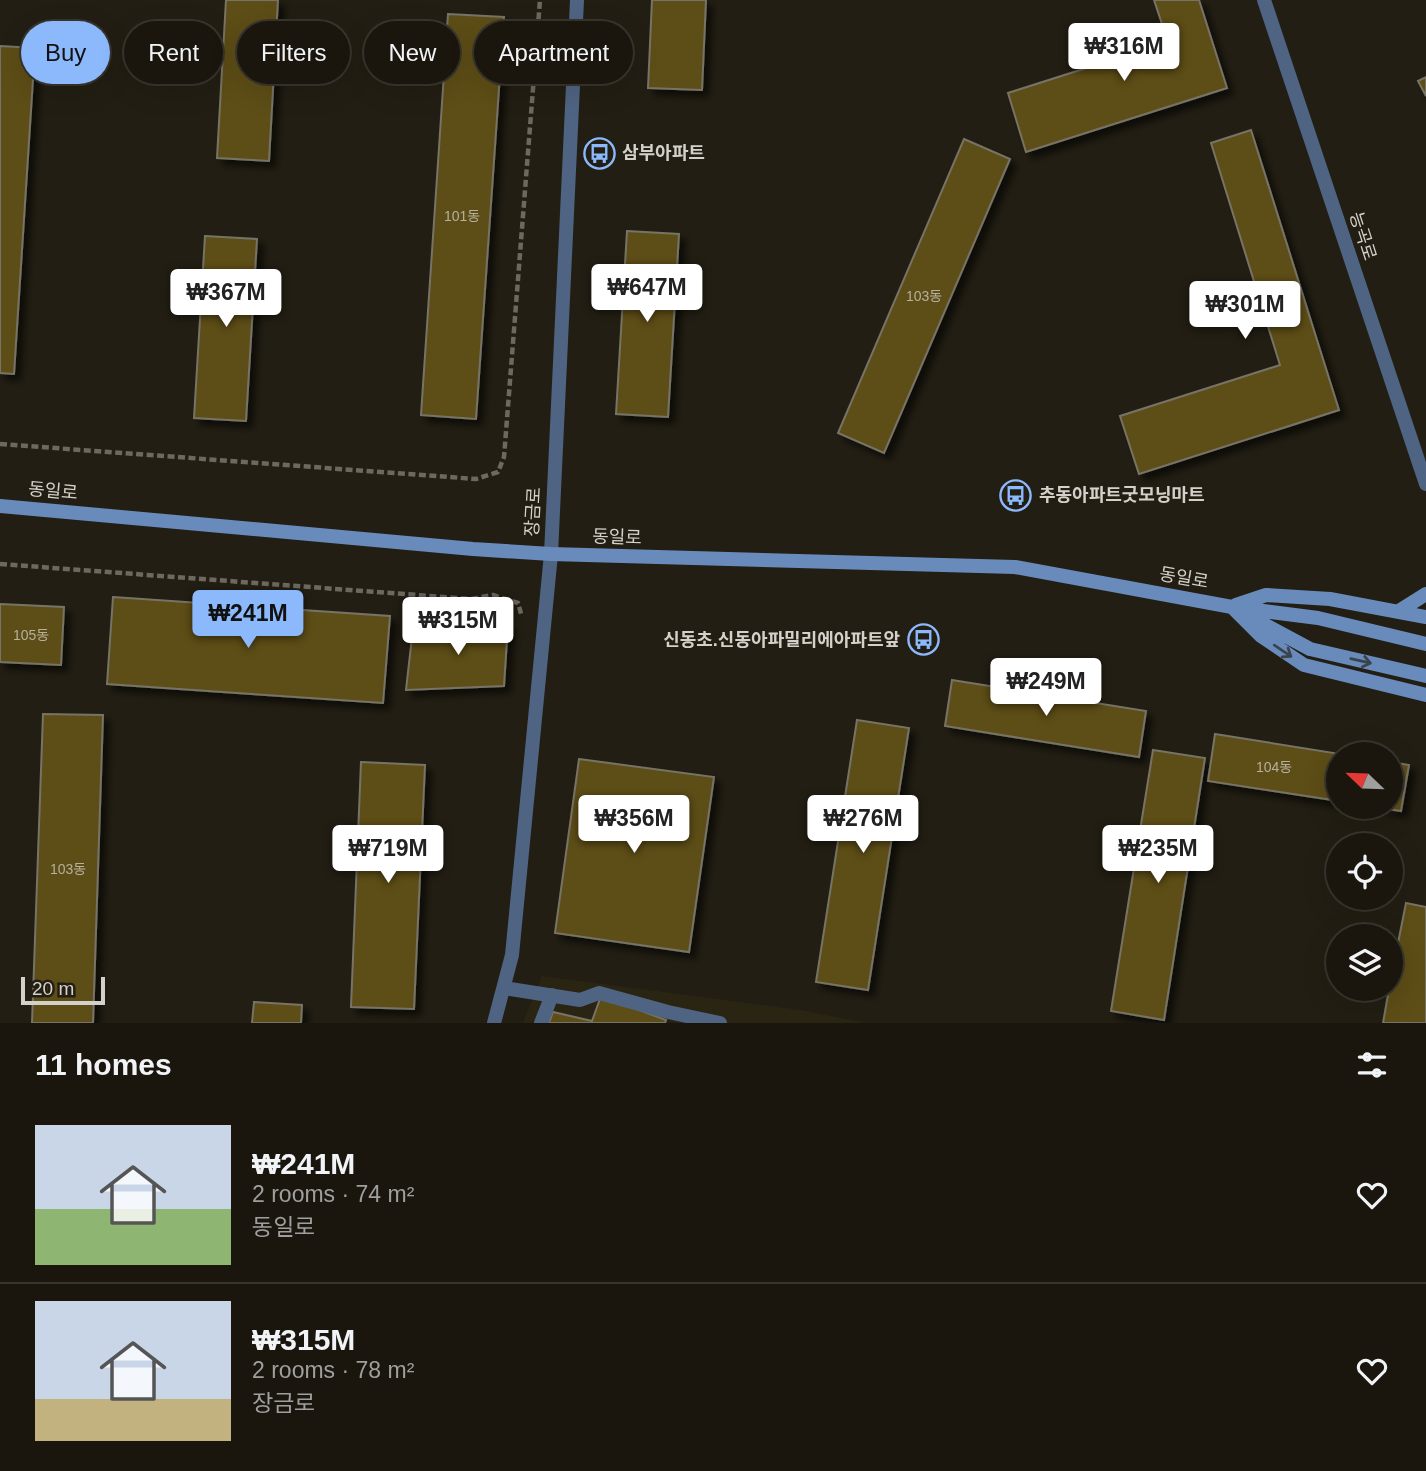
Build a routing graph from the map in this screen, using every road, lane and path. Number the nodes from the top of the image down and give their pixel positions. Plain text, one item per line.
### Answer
1 (540, 0) edge
2 (577, 0) edge
3 (1265, 0) edge
4 (0, 444) edge
5 (1426, 484) edge
6 (0, 506) edge
7 (551, 554) junction
8 (0, 564) edge
9 (1426, 594) edge
10 (1231, 607) junction
11 (1399, 611) junction
12 (1426, 617) edge
13 (524, 622) dead end
14 (1426, 644) edge
15 (1426, 676) edge
16 (1426, 695) edge
17 (504, 988) junction
18 (552, 995) junction
19 (494, 1023) edge
20 (541, 1023) edge
21 (720, 1023) edge

1 - 4 path
2 - 7 street, 장금로
3 - 5 street, 능곡로
6 - 7 street, 동일로
7 - 10 street, 동일로
7 - 17 street, 장금로
8 - 13 path
9 - 11 street
10 - 11 street
10 - 14 street, 동일로
10 -> 15 street, 동일로
10 -> 16 street
11 - 12 street
17 - 18 street
17 - 19 street, 장금로
18 - 20 street
18 - 21 street

